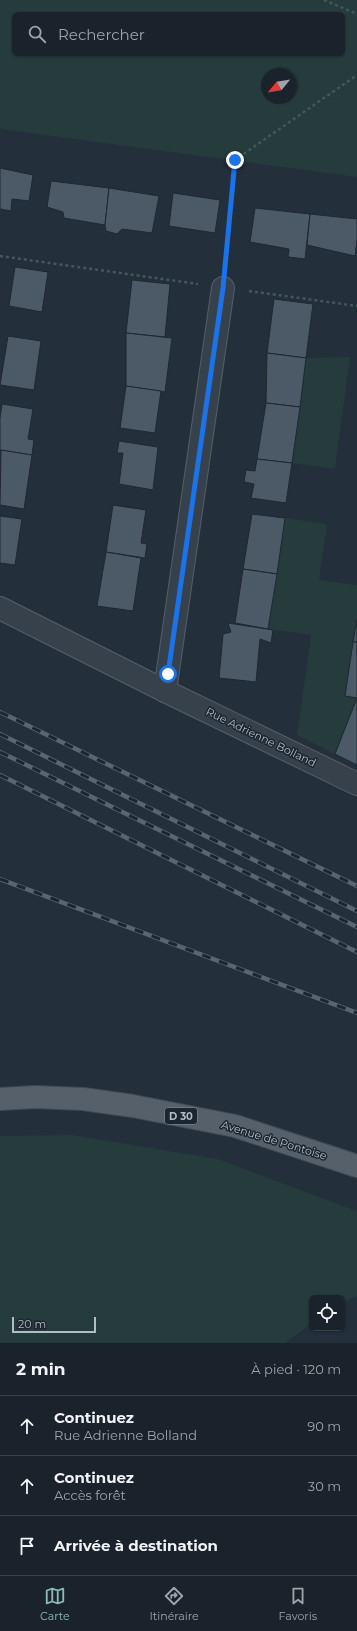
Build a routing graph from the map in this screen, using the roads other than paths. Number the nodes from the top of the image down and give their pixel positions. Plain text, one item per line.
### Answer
1 (223, 288) road end
2 (0, 608) edge
3 (165, 691) junction
4 (357, 784) edge
5 (0, 1099) edge
6 (357, 1166) edge

1 - 3 street
2 - 3 street, Rue Adrienne Bolland
3 - 4 street, Rue Adrienne Bolland
5 - 6 main road, Avenue de Pontoise / D 30

